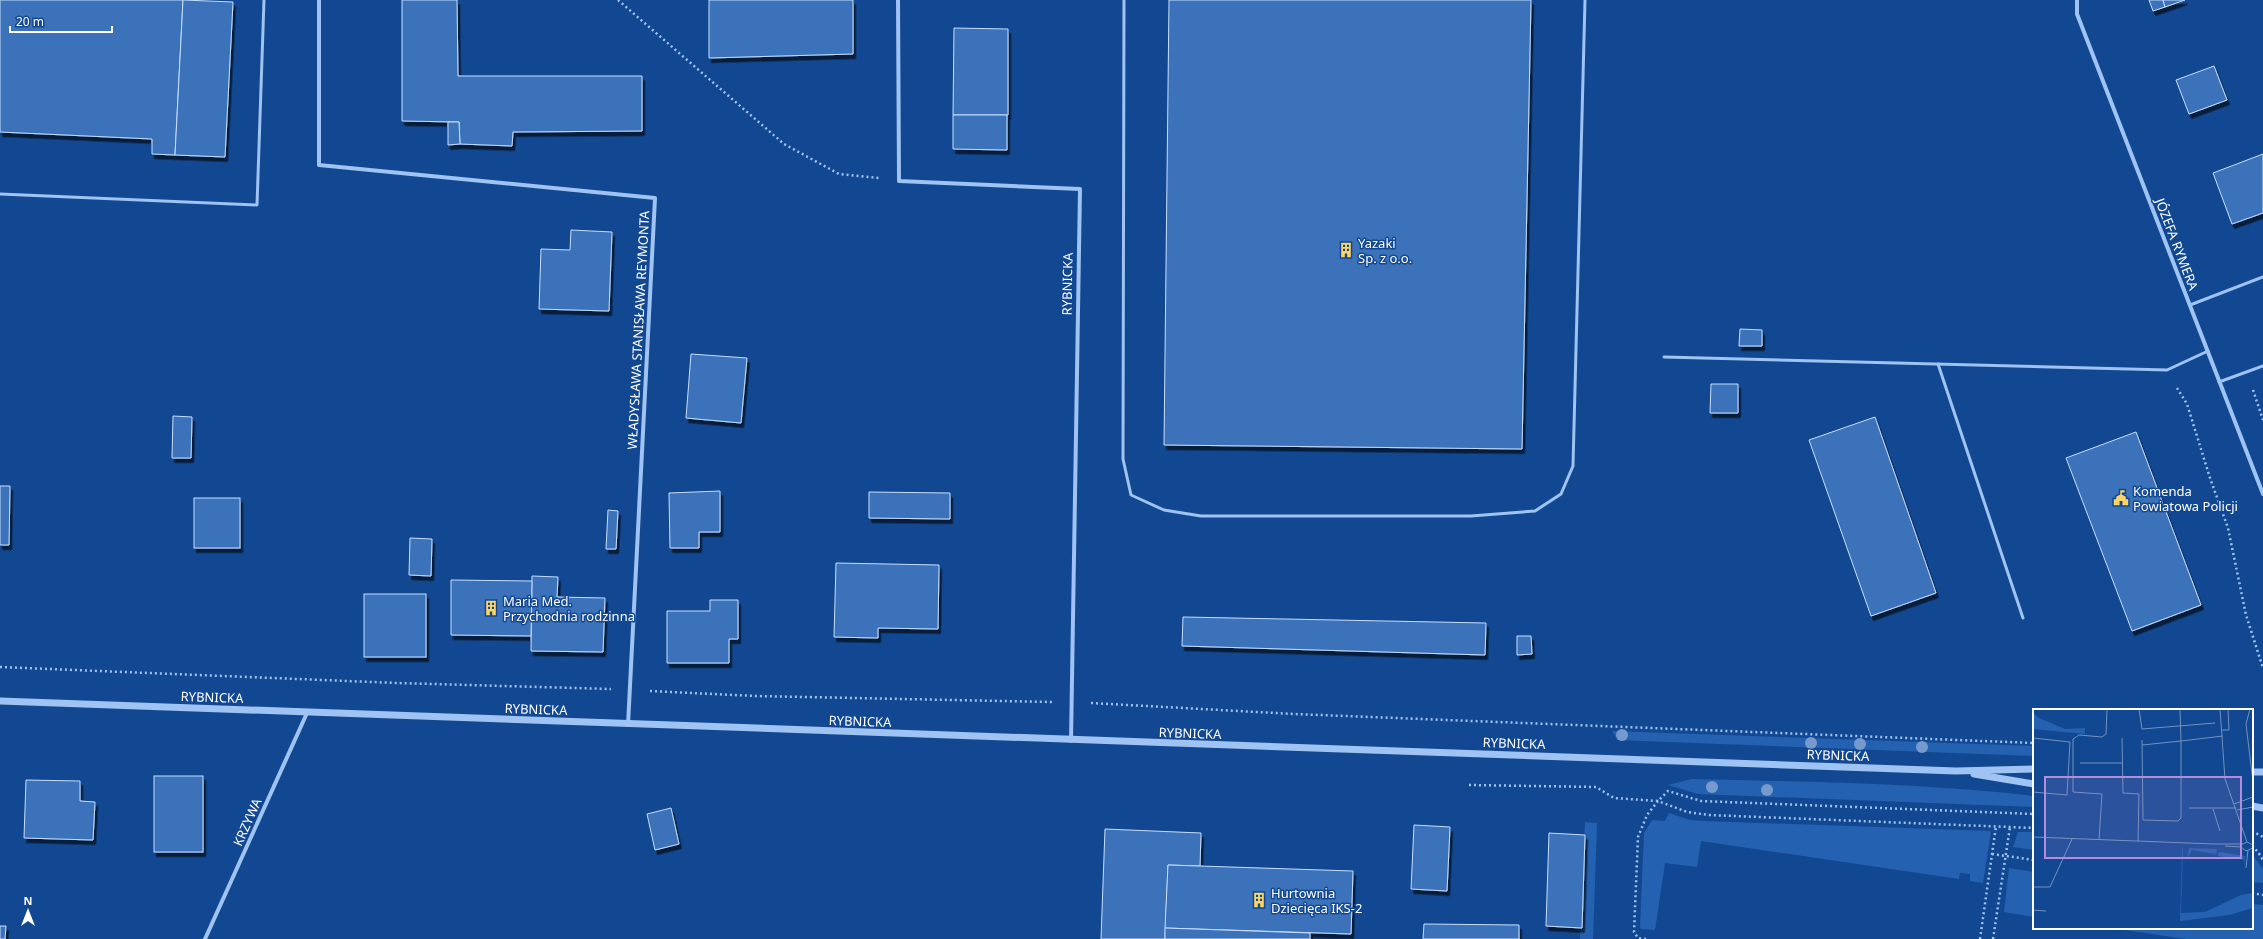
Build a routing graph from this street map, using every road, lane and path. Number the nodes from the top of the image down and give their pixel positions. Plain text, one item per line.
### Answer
1 (264, 0) edge
2 (320, 0) edge
3 (618, 0) edge
4 (898, 0) edge
5 (1124, 0) edge
6 (1585, 0) edge
7 (2077, 0) edge
8 (900, 181) junction
9 (0, 194) edge
10 (2263, 277) edge
11 (2190, 305) junction
12 (2208, 351) junction
13 (1664, 357) dead end
14 (1938, 364) junction
15 (2263, 366) edge
16 (2167, 370) junction
17 (2247, 372) junction
18 (2219, 382) junction
19 (2263, 420) edge
20 (2263, 494) edge
21 (2024, 618) dead end
22 (0, 666) edge
23 (2263, 668) edge
24 (630, 690) junction
25 (0, 701) edge
26 (1072, 702) junction
27 (306, 713) junction
28 (628, 724) junction
29 (1071, 741) junction
30 (2033, 743) edge
31 (2033, 769) edge
32 (1956, 771) junction
33 (2033, 784) edge
34 (1470, 785) dead end
35 (1658, 800) junction
36 (2253, 806) edge
37 (2263, 808) edge
38 (2033, 814) edge
39 (1996, 826) junction
40 (2010, 827) junction
41 (2033, 828) edge
42 (2253, 832) edge
43 (2263, 837) edge
44 (2253, 847) edge
45 (1992, 854) junction
46 (2005, 856) junction
47 (2033, 860) edge
48 (2263, 860) edge
49 (2253, 893) edge
50 (2263, 895) edge
51 (205, 939) edge
52 (1646, 939) edge
53 (1980, 939) edge
54 (1993, 939) edge

1 - 9 lane
2 - 24 street, WŁADYSŁAWA STANISŁAWA REYMONTA
3 - 8 path
4 - 8 street
5 - 6 lane
7 - 11 street, JÓZEFA RYMERA
8 - 26 street, RYBNICKA
10 - 11 lane
11 - 12 street, JÓZEFA RYMERA
12 - 16 lane
12 - 18 street, JÓZEFA RYMERA
13 - 14 lane
14 - 16 lane
14 - 21 lane
15 - 17 lane
16 - 23 path
17 - 18 lane
17 - 19 path
18 - 20 street, JÓZEFA RYMERA
22 - 24 path
24 - 26 path
24 - 28 street, WŁADYSŁAWA STANISŁAWA REYMONTA
25 - 27 street, RYBNICKA
26 - 29 street, RYBNICKA
26 - 30 path
27 - 28 street, RYBNICKA
27 - 51 street, KRZYWA
28 - 29 street, RYBNICKA
29 - 32 street, RYBNICKA
31 - 32 street, RYBNICKA
32 - 33 street, RYBNICKA
34 - 35 path
35 - 38 path
35 - 39 path
35 - 52 path
36 - 37 street
39 - 40 path
39 - 45 path
40 - 41 path
40 - 46 path
42 - 43 path
44 - 48 path
45 - 46 path
45 - 53 path
46 - 47 path
46 - 54 path
49 - 50 path

